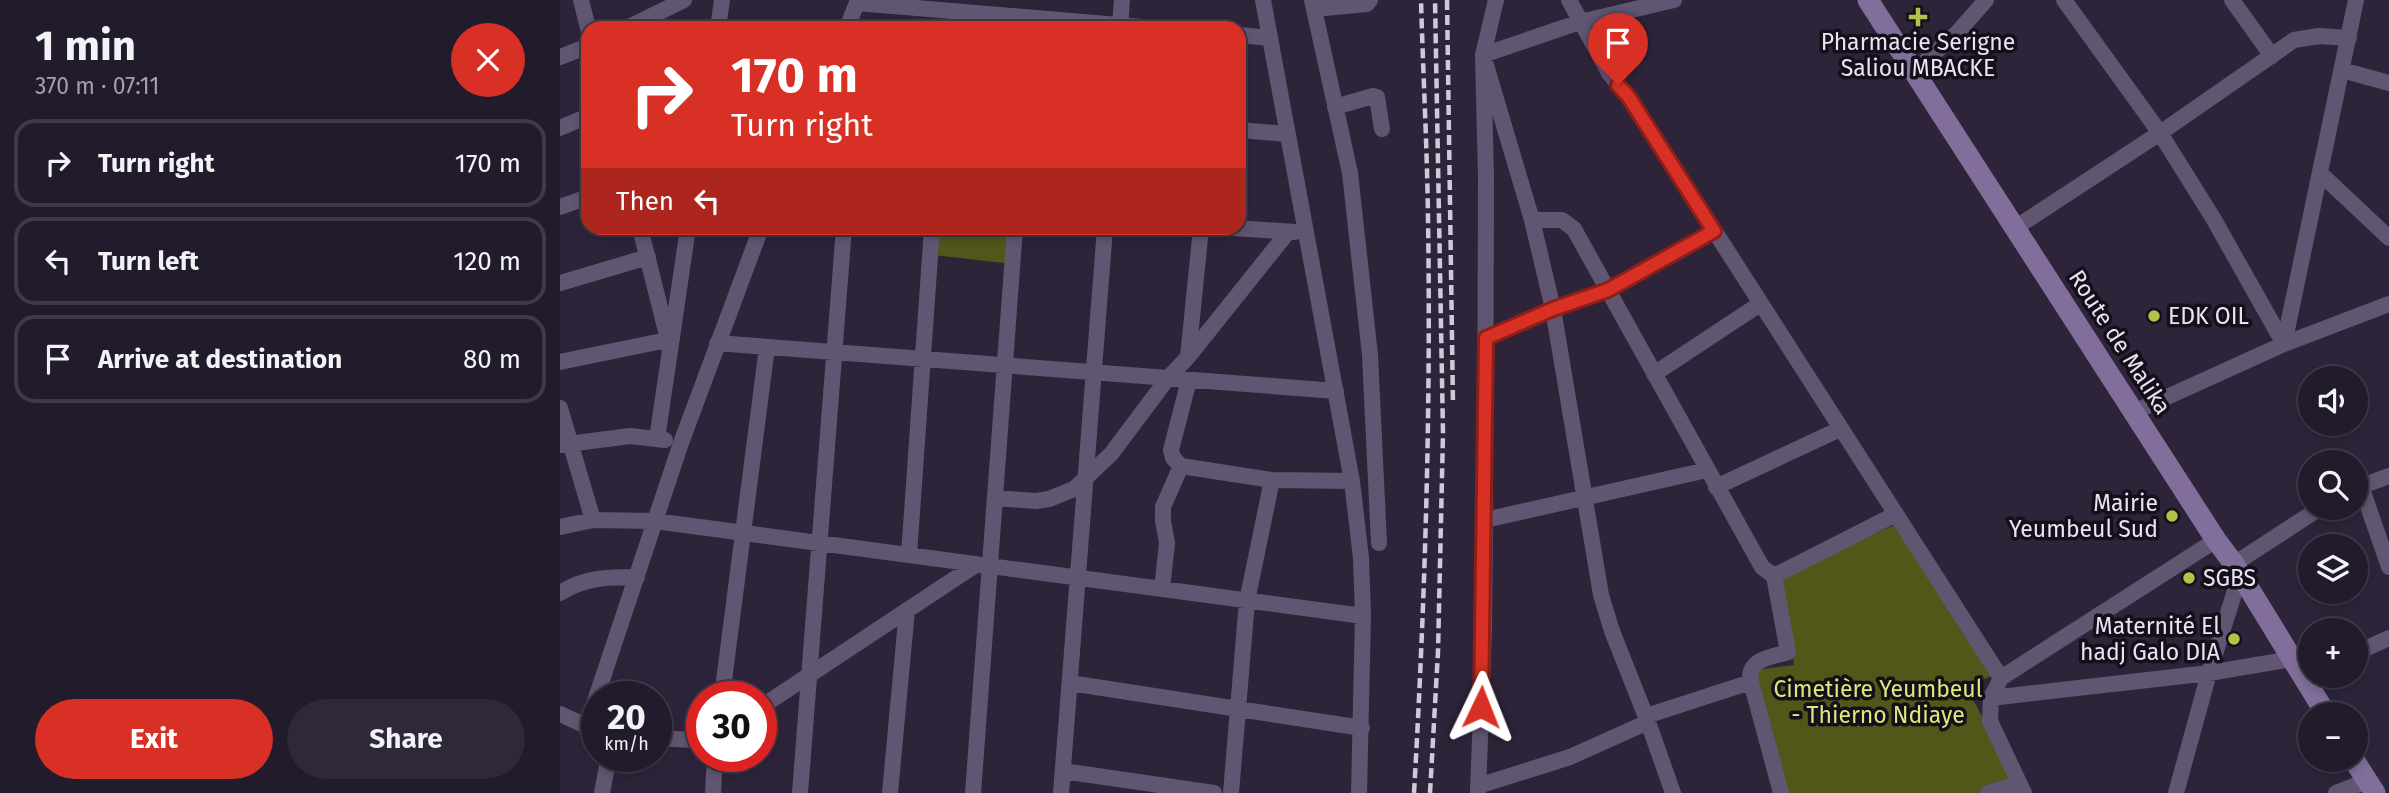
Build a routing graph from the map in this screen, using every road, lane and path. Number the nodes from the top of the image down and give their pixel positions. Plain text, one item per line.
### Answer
1 (581, 0) edge
2 (684, 0) edge
3 (722, 0) edge
4 (1032, 0) edge
5 (1122, 0) edge
6 (1263, 0) edge
7 (1370, 0) edge
8 (1496, 0) edge
9 (1569, 0) edge
10 (1674, 0) edge
11 (1868, 0) edge
12 (1986, 0) edge
13 (2064, 0) edge
14 (2232, 0) edge
15 (2356, 0) edge
16 (858, 2) edge
17 (1313, 5) edge
18 (586, 21) edge
19 (641, 21) edge
20 (719, 21) edge
21 (850, 21) edge
22 (1014, 21) edge
23 (1030, 21) edge
24 (1120, 21) edge
25 (1580, 22) junction
26 (1246, 36) edge
27 (1270, 38) junction
28 (2348, 38) junction
29 (581, 49) edge
30 (1483, 55) junction
31 (2272, 56) junction
32 (560, 57) edge
33 (2342, 70) junction
34 (1913, 72) junction
35 (2389, 83) edge
36 (1335, 107) junction
37 (581, 119) edge
38 (560, 128) edge
39 (1382, 129) dead end
40 (1246, 131) edge
41 (2160, 133) junction
42 (1288, 134) junction
43 (2320, 174) junction
44 (581, 200) edge
45 (560, 207) edge
46 (1532, 220) junction
47 (2015, 228) junction
48 (1246, 229) edge
49 (1714, 231) junction
50 (1288, 232) junction
51 (1308, 233) junction
52 (642, 235) edge
53 (687, 235) edge
54 (758, 235) edge
55 (843, 235) edge
56 (931, 235) edge
57 (1014, 235) edge
58 (1104, 235) edge
59 (1200, 235) edge
60 (2389, 238) edge
61 (648, 257) junction
62 (560, 283) edge
63 (1608, 290) junction
64 (1760, 304) junction
65 (2389, 304) edge
66 (1553, 309) junction
67 (1486, 338) junction
68 (670, 339) junction
69 (717, 343) junction
70 (2284, 344) junction
71 (767, 347) junction
72 (834, 352) junction
73 (1188, 357) junction
74 (922, 359) junction
75 (560, 362) edge
76 (1004, 366) junction
77 (1093, 372) junction
78 (1654, 374) junction
79 (1168, 378) junction
80 (1189, 380) junction
81 (1336, 391) junction
82 (560, 408) edge
83 (2134, 412) junction
84 (1840, 429) junction
85 (657, 439) junction
86 (681, 443) junction
87 (566, 444) edge
88 (1181, 466) junction
89 (1707, 470) junction
90 (2389, 476) edge
91 (1085, 478) junction
92 (1272, 480) junction
93 (1352, 481) junction
94 (2368, 483) edge
95 (1716, 487) junction
96 (995, 498) junction
97 (1585, 498) junction
98 (2368, 513) edge
99 (1896, 514) junction
100 (593, 520) junction
101 (655, 520) junction
102 (1485, 520) junction
103 (2304, 520) edge
104 (560, 527) edge
105 (745, 533) junction
106 (2216, 540) junction
107 (819, 543) junction
108 (1379, 543) dead end
109 (909, 555) junction
110 (984, 565) junction
111 (2389, 567) edge
112 (2237, 570) junction
113 (1774, 576) junction
114 (637, 577) junction
115 (1077, 578) junction
116 (1162, 589) junction
117 (560, 593) edge
118 (1247, 601) junction
119 (907, 610) junction
120 (1363, 616) junction
121 (2389, 638) edge
122 (2368, 648) edge
123 (2291, 659) junction
124 (2298, 667) edge
125 (2209, 673) junction
126 (809, 676) junction
127 (2001, 678) junction
128 (606, 681) edge
129 (724, 681) edge
130 (1751, 682) junction
131 (1070, 683) junction
132 (777, 697) edge
133 (1991, 698) junction
134 (1238, 708) junction
135 (560, 714) edge
136 (1647, 719) junction
137 (581, 724) edge
138 (1362, 728) junction
139 (1063, 771) junction
140 (606, 772) edge
141 (714, 772) edge
142 (2362, 772) edge
143 (2371, 787) edge
144 (1478, 789) edge
145 (2021, 789) edge
146 (602, 793) edge
147 (713, 793) edge
148 (800, 793) edge
149 (890, 793) edge
150 (973, 793) edge
151 (1061, 793) edge
152 (1214, 793) edge
153 (1231, 793) edge
154 (1359, 793) edge
155 (1673, 793) edge
156 (1781, 793) edge
157 (1988, 793) edge
158 (2176, 793) edge
159 (2336, 793) edge

1 - 18 street
2 - 19 street
3 - 20 street
4 - 23 street
5 - 24 street
6 - 27 street
7 - 17 street
8 - 30 street
9 - 25 street
10 - 25 street
11 - 34 main road, Route de Malika
12 - 34 street
13 - 41 street
14 - 31 street
15 - 28 street
16 - 21 street
16 - 22 street
17 - 36 street
25 - 30 street
25 - 49 street
26 - 27 street
27 - 42 street
28 - 31 street
28 - 33 street
29 - 32 street
30 - 46 street
30 - 67 street
31 - 41 street
33 - 35 street
33 - 43 street
34 - 47 main road, Route de Malika
36 - 39 street
36 - 108 street
37 - 38 street
40 - 42 street
41 - 47 street
41 - 70 street
42 - 51 street
43 - 60 street
43 - 70 street
44 - 45 street
46 - 63 street
46 - 66 street
47 - 83 main road, Route de Malika
48 - 50 street
49 - 63 street
49 - 64 street
50 - 51 street
50 - 73 street
51 - 81 street
52 - 61 street
53 - 68 street
54 - 69 street
55 - 72 street
56 - 74 street
57 - 76 street
58 - 77 street
59 - 73 street
61 - 62 street
61 - 68 street
63 - 66 street
63 - 78 street
64 - 78 street
64 - 84 street
65 - 70 street
66 - 67 street
66 - 97 street
67 - 102 street
68 - 75 street
68 - 85 street
69 - 71 street
69 - 86 street
70 - 83 street
71 - 72 street
71 - 105 street
72 - 74 street
72 - 107 street
73 - 79 street
74 - 76 street
74 - 109 street
76 - 77 street
76 - 96 street
77 - 79 street
77 - 91 street
78 - 89 street
79 - 80 street
79 - 91 street
80 - 81 street
80 - 88 street
81 - 93 street
82 - 87 street
83 - 106 main road, Route de Malika
84 - 95 street
84 - 99 street
85 - 86 street
85 - 87 street
86 - 101 street
87 - 100 street
88 - 92 street
88 - 116 street
89 - 95 street
89 - 97 street
90 - 94 street
91 - 96 street
91 - 115 street
92 - 93 street
92 - 118 street
93 - 120 street
95 - 113 street
96 - 110 street
97 - 102 street
97 - 136 street
98 - 111 street
99 - 113 street
99 - 127 street
100 - 101 street
100 - 104 street
101 - 105 street
101 - 114 street
102 - 144 street
103 - 112 street
105 - 107 street
105 - 129 street
106 - 112 main road, Route de Malika
106 - 127 street
107 - 109 street
107 - 126 street
109 - 110 street
110 - 115 street
110 - 119 street
110 - 150 street
112 - 123 main road, Route de Malika
112 - 125 street
113 - 130 street
114 - 117 street
114 - 128 street
115 - 116 street
115 - 131 street
116 - 118 street
118 - 120 street
118 - 134 street
119 - 126 street
119 - 149 street
120 - 138 street
121 - 122 street
123 - 124 main road, Route de Malika
123 - 125 street
125 - 133 street
125 - 158 street
126 - 132 street
126 - 148 street
127 - 133 street
130 - 136 street
130 - 156 street
131 - 134 street
131 - 139 street
133 - 145 street
134 - 138 street
134 - 153 street
135 - 137 street
136 - 144 street
136 - 155 street
138 - 154 street
139 - 151 street
139 - 152 street
140 - 146 street
141 - 147 street
142 - 143 main road
143 - 159 street
145 - 157 street

